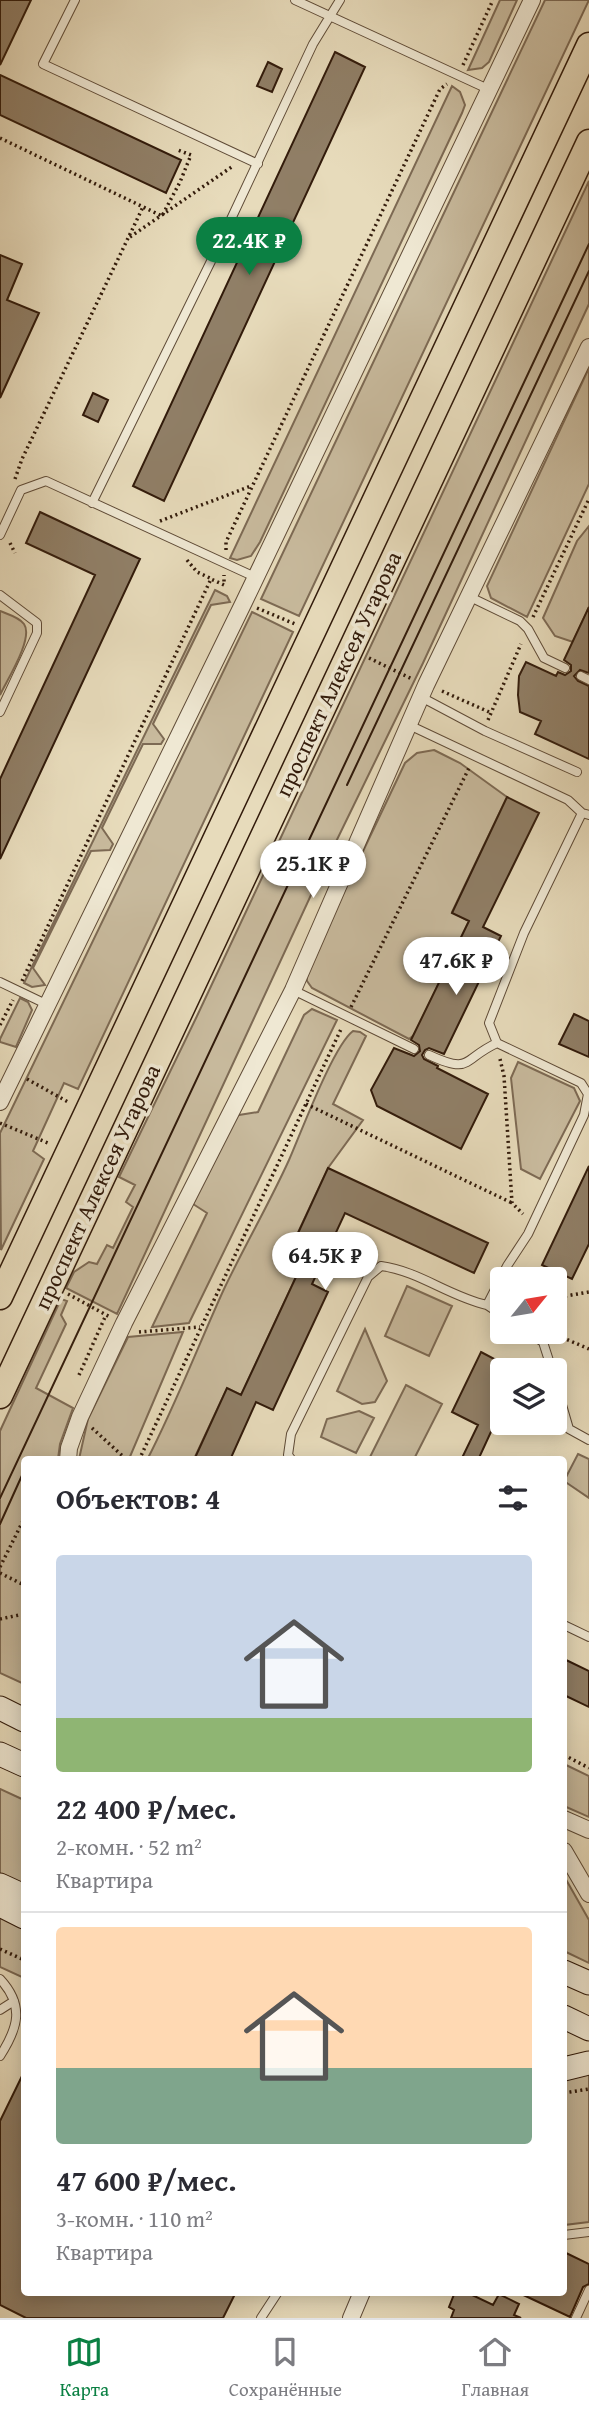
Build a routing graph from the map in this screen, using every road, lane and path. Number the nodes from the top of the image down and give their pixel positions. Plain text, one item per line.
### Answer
1 (75, 0) edge
2 (295, 0) edge
3 (340, 0) edge
4 (493, 0) edge
5 (531, 0) edge
6 (331, 15) junction
7 (589, 45) edge
8 (458, 75) junction
9 (488, 89) junction
10 (0, 138) edge
11 (589, 142) edge
12 (178, 150) dead end
13 (246, 158) junction
14 (258, 163) junction
15 (143, 207) junction
16 (162, 216) junction
17 (128, 238) junction
18 (589, 347) edge
19 (15, 480) dead end
20 (253, 485) junction
21 (589, 499) edge
22 (92, 502) junction
23 (146, 527) junction
24 (0, 535) edge
25 (225, 563) junction
26 (256, 577) junction
27 (0, 595) edge
28 (470, 597) junction
29 (527, 629) junction
30 (565, 668) dead end
31 (421, 697) junction
32 (0, 712) edge
33 (410, 724) junction
34 (485, 731) junction
35 (475, 757) junction
36 (577, 772) dead end
37 (585, 814) edge
38 (0, 982) edge
39 (293, 990) junction
40 (17, 991) junction
41 (46, 1004) junction
42 (346, 1017) junction
43 (0, 1025) edge
44 (497, 1044) junction
45 (414, 1049) dead end
46 (429, 1055) dead end
47 (14, 1073) junction
48 (0, 1102) edge
49 (306, 1104) junction
50 (63, 1112) dead end
51 (0, 1123) edge
52 (53, 1134) dead end
53 (512, 1203) junction
54 (518, 1224) dead end
55 (50, 1286) junction
56 (589, 1293) edge
57 (567, 1296) edge
58 (0, 1297) edge
59 (487, 1305) junction
60 (490, 1307) edge
61 (124, 1323) junction
62 (200, 1326) junction
63 (567, 1339) edge
64 (588, 1347) edge
65 (0, 1396) edge
66 (567, 1422) edge
67 (589, 1440) edge
68 (68, 1456) edge
69 (141, 1456) edge
70 (289, 1456) edge
71 (21, 1525) edge
72 (0, 1567) edge
73 (0, 1573) edge
74 (21, 1584) edge
75 (21, 1615) edge
76 (0, 1619) edge
77 (567, 1626) edge
78 (589, 1637) edge
79 (0, 1708) edge
80 (21, 1718) edge
81 (0, 1754) edge
82 (567, 1757) edge
83 (21, 1764) edge
84 (589, 1768) edge
85 (567, 1820) edge
86 (589, 1830) edge
87 (567, 1856) edge
88 (0, 1885) edge
89 (589, 1894) edge
90 (21, 1895) edge
91 (0, 1905) edge
92 (21, 1916) edge
93 (0, 1949) edge
94 (21, 1959) edge
95 (567, 1973) edge
96 (0, 1979) edge
97 (589, 1983) edge
98 (14, 2001) junction
99 (21, 2004) edge
100 (0, 2010) edge
101 (567, 2018) edge
102 (589, 2029) edge
103 (0, 2056) edge
104 (589, 2063) edge
105 (567, 2068) edge
106 (589, 2089) edge
107 (567, 2093) edge
108 (589, 2232) edge
109 (567, 2235) edge
110 (589, 2290) edge
111 (275, 2296) edge
112 (360, 2296) edge
113 (261, 2318) edge
114 (351, 2318) edge
115 (576, 2318) edge

1 - 13 lane
2 - 6 lane
3 - 6 lane
4 - 8 path
5 - 9 street
6 - 8 lane
6 - 14 lane
7 - 58 main road, проспект Алексея Угарова
8 - 9 lane
8 - 20 path
9 - 26 street
10 - 15 path
11 - 55 main road, проспект Алексея Угарова
12 - 16 path
13 - 14 lane
13 - 16 path
14 - 22 lane
15 - 16 path
15 - 17 path
16 - 17 path
17 - 19 path
18 - 28 street
20 - 23 path
20 - 25 path
21 - 29 path
22 - 23 lane
22 - 24 lane
23 - 25 lane
25 - 26 lane
25 - 40 path
26 - 41 street
27 - 32 lane
28 - 29 lane
28 - 31 street
29 - 30 lane
29 - 34 path
31 - 33 street
31 - 34 lane
33 - 35 lane
33 - 39 street
34 - 36 lane
35 - 37 lane
35 - 42 path
37 - 44 lane
38 - 40 lane
39 - 42 lane
39 - 61 street
40 - 41 lane
40 - 43 path
41 - 47 street
42 - 45 lane
42 - 49 path
44 - 46 lane
44 - 53 path
44 - 59 lane
47 - 48 street
47 - 50 path
49 - 53 path
49 - 62 path
51 - 52 path
53 - 54 path
55 - 61 path
55 - 65 main road, проспект Алексея Угарова
56 - 57 path
59 - 60 lane
59 - 70 lane
61 - 62 path
61 - 68 street
62 - 69 path
63 - 64 path
66 - 67 lane
71 - 72 path
73 - 74 path
75 - 76 path
77 - 78 lane
79 - 80 main road
81 - 83 main road
82 - 84 path
85 - 86 street
87 - 89 street
88 - 90 main road
91 - 92 main road
93 - 94 path
95 - 97 main road
96 - 98 lane
98 - 99 lane
98 - 100 lane
98 - 103 lane
101 - 102 main road
104 - 105 main road
106 - 107 path
108 - 109 lane
110 - 115 lane
111 - 113 lane
112 - 114 street

